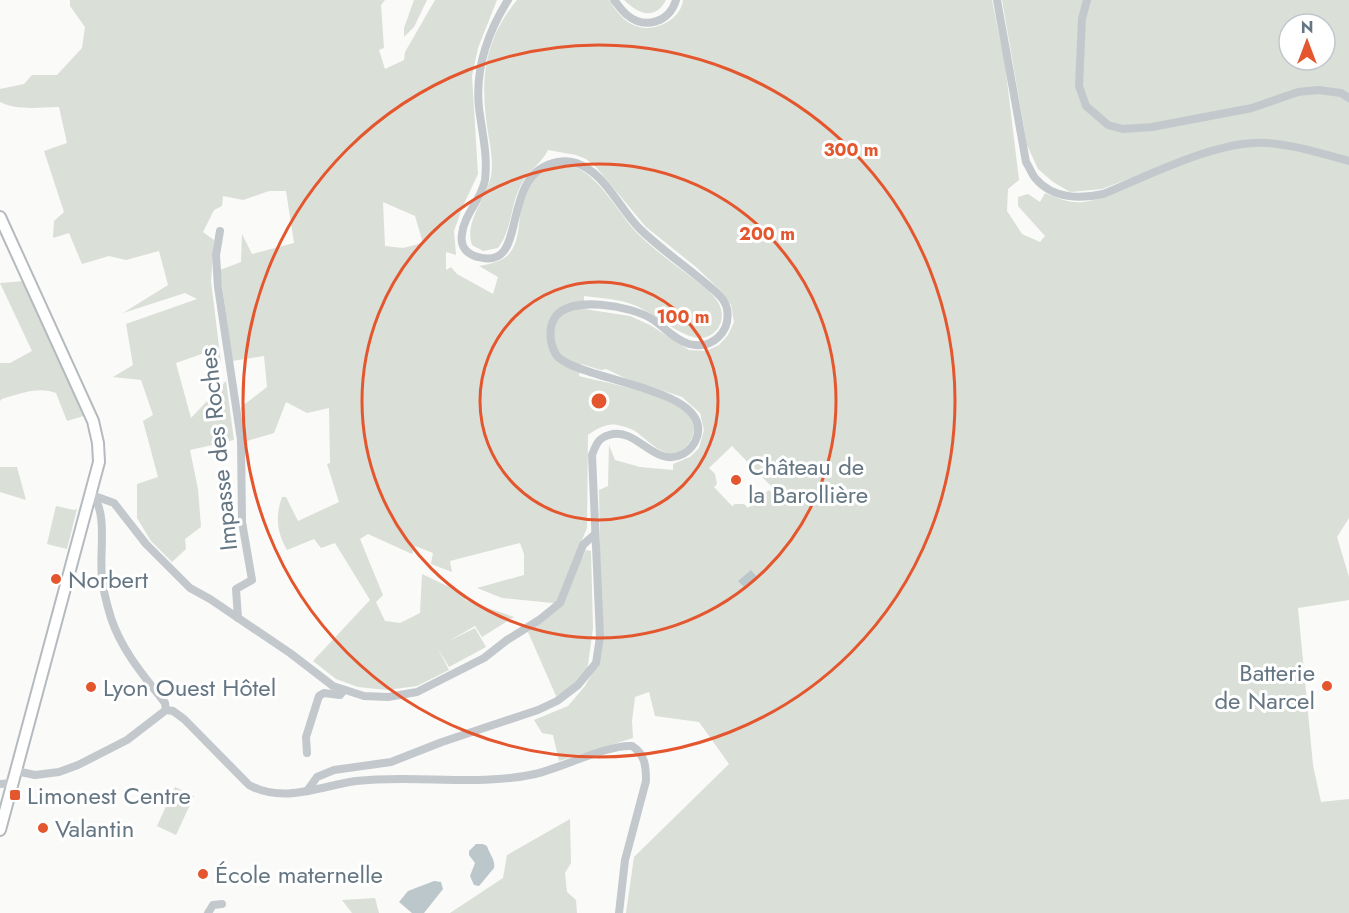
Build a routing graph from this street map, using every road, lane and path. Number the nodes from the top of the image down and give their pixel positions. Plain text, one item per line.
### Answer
1 (508, 0) edge
2 (614, 0) edge
3 (676, 0) edge
4 (997, 0) edge
5 (1087, 0) edge
6 (1349, 98) edge
7 (1349, 160) edge
8 (0, 217) edge
9 (220, 231) dead end
10 (92, 495) junction
11 (594, 534) junction
12 (238, 618) junction
13 (344, 690) junction
14 (166, 710) junction
15 (307, 753) dead end
16 (16, 771) junction
17 (13, 783) junction
18 (0, 784) edge
19 (307, 791) junction
20 (0, 830) edge
21 (222, 904) dead end
22 (208, 913) edge
23 (619, 913) edge

1 - 11 street
2 - 3 street
4 - 7 street
5 - 6 street
8 - 10 main road
9 - 12 street, Impasse des Roches
10 - 12 street
10 - 14 street
10 - 16 main road
11 - 13 street
11 - 19 street
12 - 13 street
13 - 15 street
14 - 16 street
14 - 19 street
16 - 17 main road
17 - 18 street
17 - 20 main road
19 - 23 street
21 - 22 street

